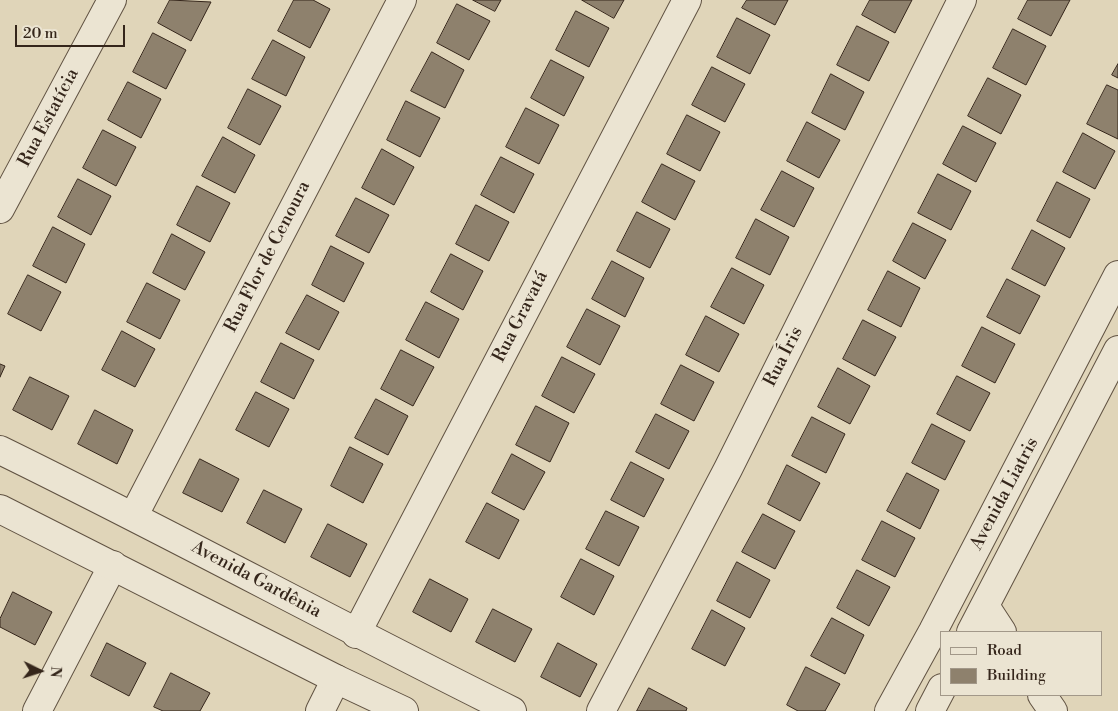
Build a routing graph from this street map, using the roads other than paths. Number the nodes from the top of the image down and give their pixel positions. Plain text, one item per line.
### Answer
1 (112, 0) edge
2 (402, 0) edge
3 (687, 0) edge
4 (962, 0) edge
5 (0, 209) edge
6 (1118, 275) edge
7 (1118, 350) edge
8 (0, 450) edge
9 (0, 509) edge
10 (134, 516) junction
11 (113, 565) junction
12 (984, 606) junction
13 (972, 631) edge
14 (1001, 631) edge
15 (356, 634) junction
16 (336, 679) junction
17 (940, 692) edge
18 (1043, 696) edge
19 (38, 711) edge
20 (320, 711) edge
21 (404, 711) edge
22 (512, 711) edge
23 (601, 711) edge
24 (889, 711) edge
25 (930, 711) edge
26 (1053, 711) edge

1 - 5 street, Rua Estatícia
2 - 10 street, Rua Flor de Cenoura
3 - 15 street, Rua Gravatá
4 - 23 street, Rua Íris
6 - 24 street, Avenida Liatris
7 - 12 street, Avenida Liatris
8 - 10 street, Avenida Gardênia
9 - 11 street
10 - 15 street, Avenida Gardênia
11 - 16 street
11 - 19 street
12 - 13 street, Avenida Liatris
12 - 14 street
15 - 22 street, Avenida Gardênia
16 - 20 street
16 - 21 street
17 - 25 street
18 - 26 street

